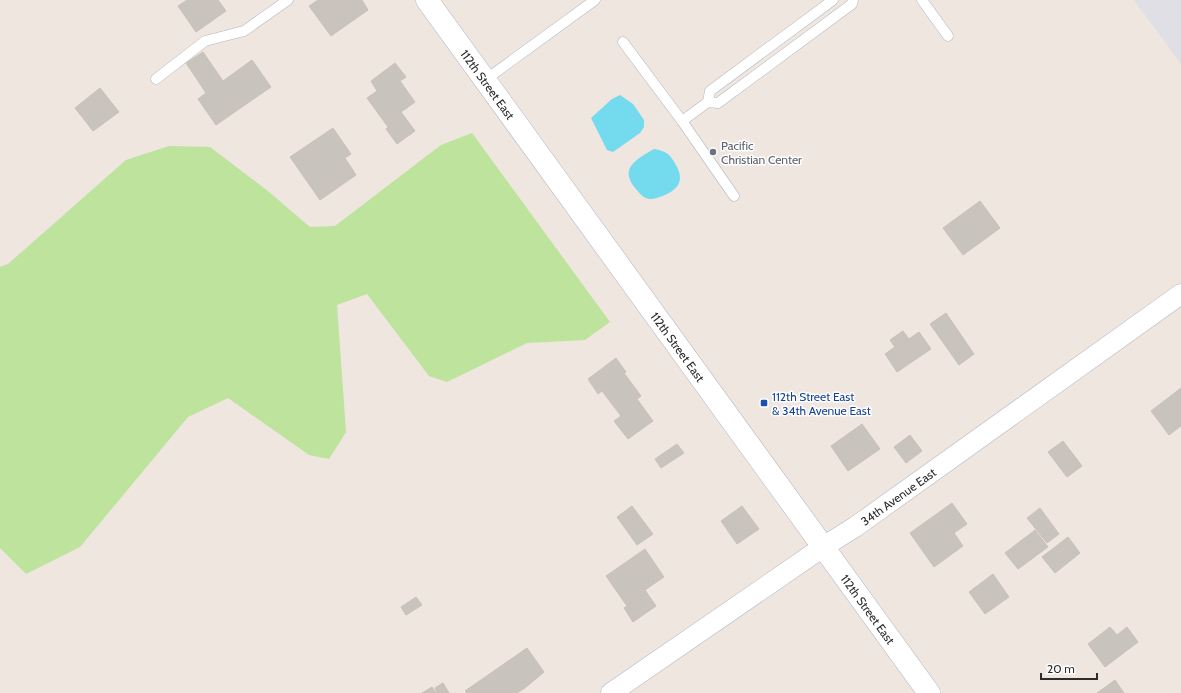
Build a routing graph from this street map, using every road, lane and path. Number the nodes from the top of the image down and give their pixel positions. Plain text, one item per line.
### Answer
1 (288, 0) edge
2 (427, 0) edge
3 (595, 0) edge
4 (833, 0) edge
5 (853, 0) edge
6 (922, 0) edge
7 (948, 36) dead end
8 (623, 42) dead end
9 (156, 79) dead end
10 (485, 80) junction
11 (708, 102) junction
12 (682, 121) junction
13 (734, 196) dead end
14 (1181, 294) edge
15 (823, 546) junction
16 (611, 693) edge
17 (929, 693) edge

1 - 9 lane
2 - 10 main road, 112th Street East
3 - 10 lane
4 - 11 lane
5 - 11 lane
6 - 7 lane
8 - 12 lane
10 - 15 main road, 112th Street East
11 - 12 lane
12 - 13 lane
14 - 15 street, 34th Avenue East
15 - 16 street, 34th Avenue East
15 - 17 main road, 112th Street East

